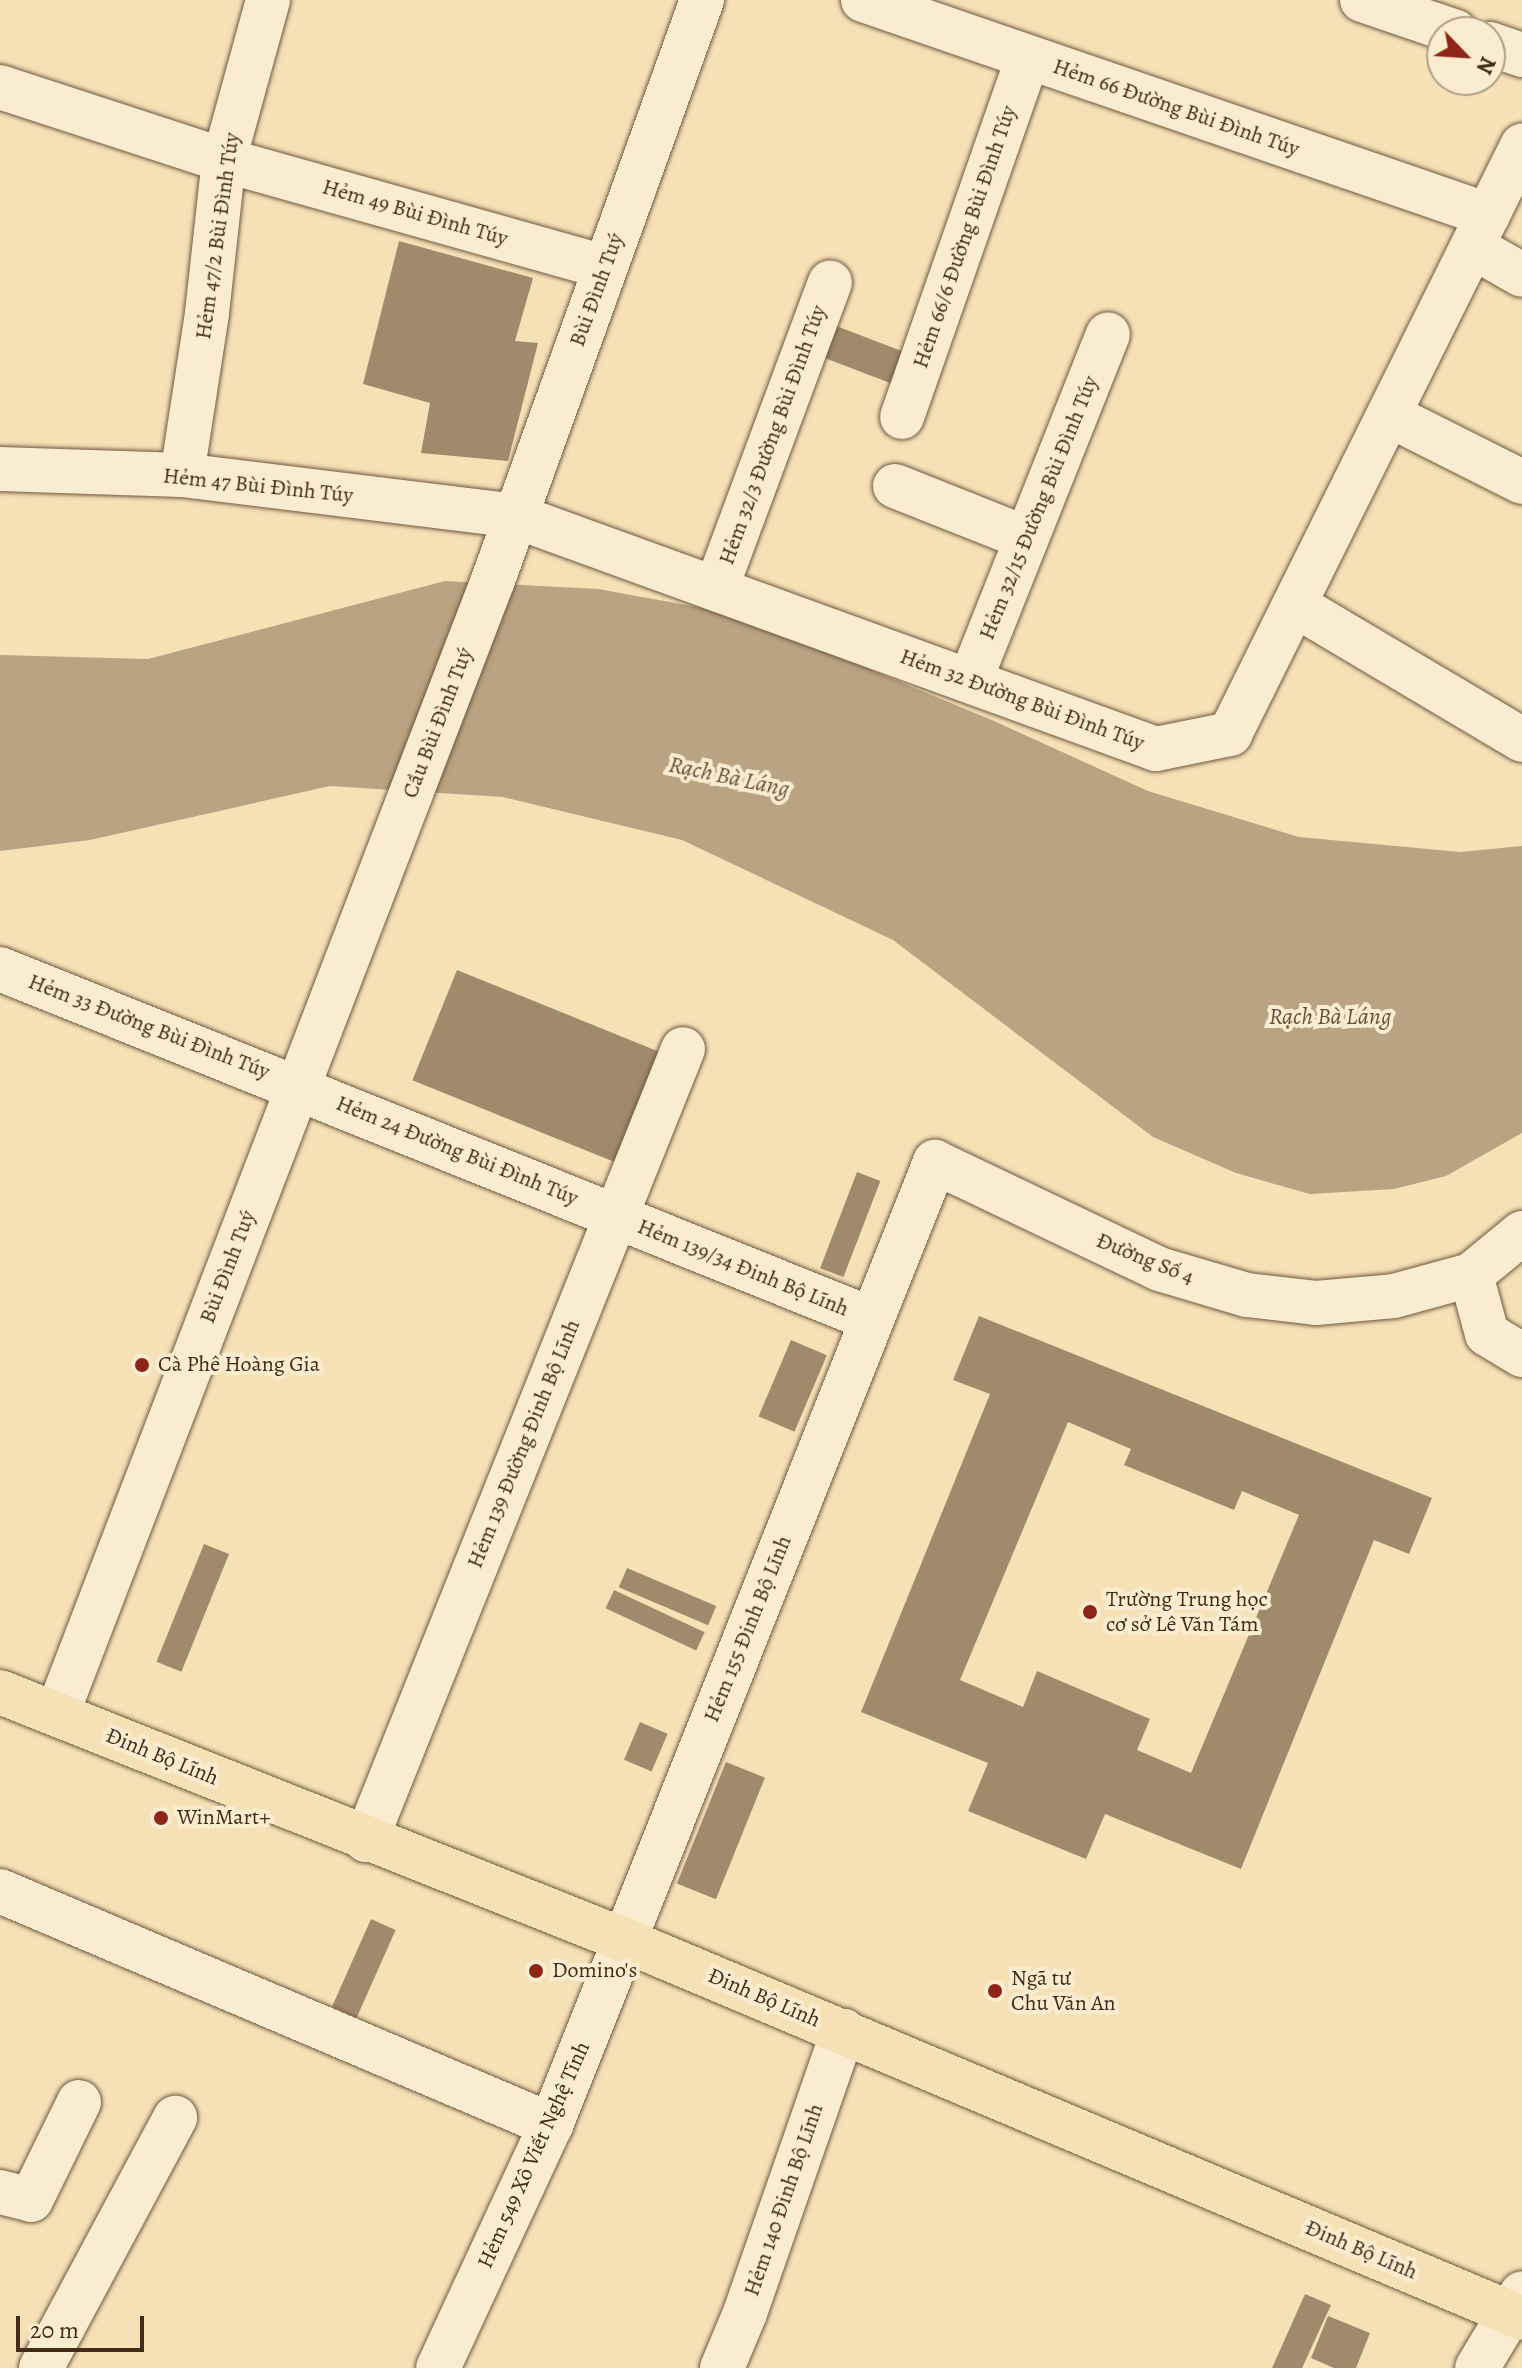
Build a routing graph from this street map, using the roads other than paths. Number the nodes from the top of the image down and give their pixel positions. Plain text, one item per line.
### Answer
1 (268, 0) edge
2 (702, 0) edge
3 (863, 0) edge
4 (1362, 0) edge
5 (1426, 22) edge
6 (1028, 58) junction
7 (0, 87) edge
8 (1522, 146) edge
9 (224, 160) junction
10 (1481, 231) junction
11 (605, 267) junction
12 (1522, 275) edge
13 (830, 282) dead end
14 (1108, 334) dead end
15 (1389, 415) junction
16 (902, 417) dead end
17 (0, 469) edge
18 (182, 475) junction
19 (1522, 482) edge
20 (895, 486) dead end
21 (515, 516) junction
22 (1026, 538) junction
23 (493, 580) joint
24 (716, 589) junction
25 (1295, 605) junction
26 (970, 681) junction
27 (1522, 740) edge
28 (384, 865) joint
29 (0, 969) edge
30 (683, 1049) dead end
31 (298, 1086) junction
32 (615, 1217) junction
33 (1522, 1233) edge
34 (1471, 1275) junction
35 (871, 1319) junction
36 (1522, 1355) edge
37 (0, 1692) edge
38 (57, 1714) junction
39 (366, 1840) junction
40 (0, 1891) edge
41 (624, 1940) junction
42 (843, 2031) junction
43 (79, 2102) dead end
44 (175, 2118) dead end
45 (551, 2125) junction
46 (0, 2192) edge
47 (1518, 2308) edge
48 (41, 2368) edge
49 (438, 2368) edge
50 (722, 2368) edge
51 (1477, 2368) edge

1 - 9 street, Hẻm 47/2 Bùi Đình Túy
2 - 11 street, Bùi Đình Tuý
3 - 6 street, Hẻm 66 Đường Bùi Đình Túy
4 - 5 street
6 - 10 street, Hẻm 66 Đường Bùi Đình Túy
6 - 16 street, Hẻm 66/6 Đường Bùi Đình Túy
7 - 9 street, Hẻm 49 Bùi Đình Túy
8 - 10 street, Hẻm 32 Đường Bùi Đình Túy
9 - 11 street, Hẻm 49 Bùi Đình Túy
9 - 18 street, Hẻm 47/2 Bùi Đình Túy
10 - 12 street, Hẻm 66 Đường Bùi Đình Túy
10 - 15 street, Hẻm 32 Đường Bùi Đình Túy
11 - 21 street, Bùi Đình Tuý
13 - 24 street, Hẻm 32/3 Đường Bùi Đình Túy
14 - 22 street, Hẻm 32/15 Đường Bùi Đình Túy
15 - 19 street
15 - 25 street, Hẻm 32 Đường Bùi Đình Túy
17 - 18 street, Hẻm 47 Bùi Đình Túy
18 - 21 street, Hẻm 47 Bùi Đình Túy
20 - 22 street
21 - 23 street, Bùi Đình Tuý
21 - 24 street, Hẻm 32 Đường Bùi Đình Túy
22 - 26 street, Hẻm 32/15 Đường Bùi Đình Túy
23 - 28 street, Cầu Bùi Đình Tuý
24 - 26 street, Hẻm 32 Đường Bùi Đình Túy
25 - 26 street, Hẻm 32 Đường Bùi Đình Túy
25 - 27 street
28 - 31 street, Bùi Đình Tuý
29 - 31 street, Hẻm 33 Đường Bùi Đình Túy
30 - 32 street, Hẻm 139 Đường Đinh Bộ Lĩnh
31 - 32 street, Hẻm 24 Đường Bùi Đình Túy
31 - 38 street, Bùi Đình Tuý
32 - 35 street, Hẻm 139/34 Đinh Bộ Lĩnh
32 - 39 street, Hẻm 139 Đường Đinh Bộ Lĩnh
33 - 34 street, Đường Số 4
34 - 35 street, Đường Số 4
34 - 36 street
35 - 41 street, Hẻm 155 Đinh Bộ Lĩnh
37 - 38 main road, Đinh Bộ Lĩnh
38 - 39 main road, Đinh Bộ Lĩnh
39 - 41 main road, Đinh Bộ Lĩnh
40 - 45 street
41 - 42 main road, Đinh Bộ Lĩnh
41 - 45 street, Hẻm 549 Xô Viết Nghệ Tĩnh
42 - 47 main road, Đinh Bộ Lĩnh
42 - 50 street, Hẻm 140 Đinh Bộ Lĩnh
43 - 46 street
44 - 48 street
45 - 49 street, Hẻm 549 Xô Viết Nghệ Tĩnh
47 - 51 street

